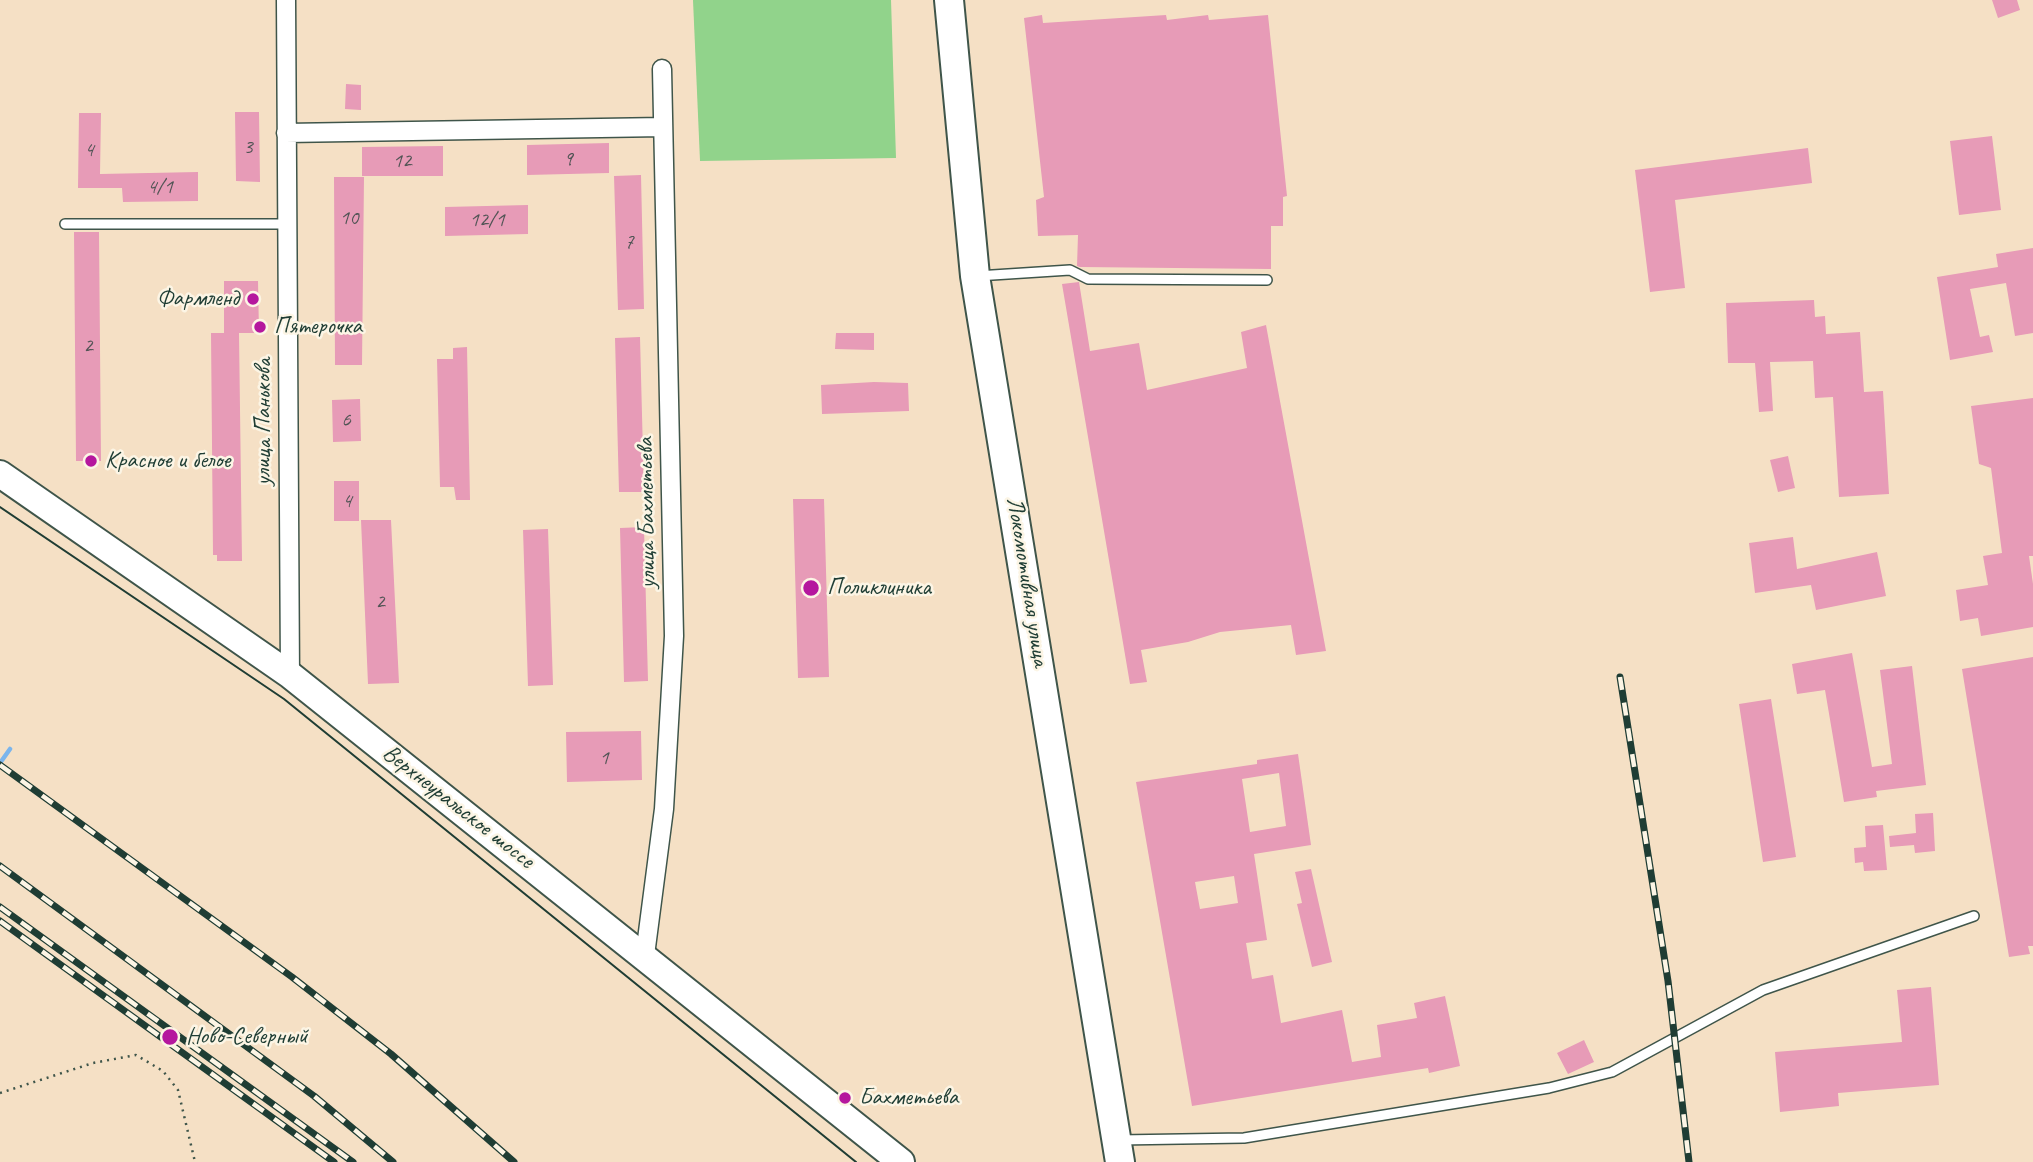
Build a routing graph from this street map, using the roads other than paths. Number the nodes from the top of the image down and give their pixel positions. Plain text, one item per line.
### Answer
1 (286, 0) edge
2 (949, 0) edge
3 (662, 69) dead end
4 (663, 127) junction
5 (286, 133) junction
6 (65, 224) dead end
7 (287, 224) junction
8 (975, 276) junction
9 (1267, 280) dead end
10 (0, 474) edge
11 (290, 675) junction
12 (1974, 916) dead end
13 (645, 955) junction
14 (1119, 1151) edge
15 (901, 1162) edge

1 - 5 street, улица Панькова
2 - 8 main road, Локомотивная улица
3 - 4 street, улица Бахметьева
4 - 5 street
4 - 13 street, улица Бахметьева
5 - 7 street, улица Панькова
6 - 7 lane
7 - 11 street, улица Панькова
8 - 9 lane
8 - 14 main road, Локомотивная улица
10 - 11 main road, Верхнеуральское шоссе
11 - 13 main road, Верхнеуральское шоссе
12 - 14 lane
13 - 15 main road, Верхнеуральское шоссе

